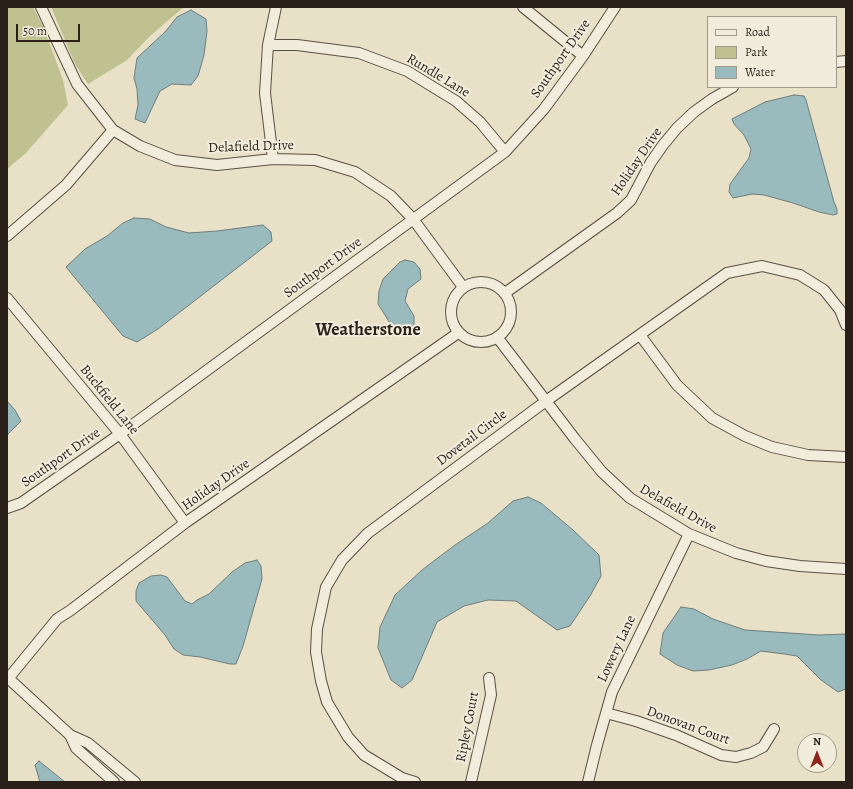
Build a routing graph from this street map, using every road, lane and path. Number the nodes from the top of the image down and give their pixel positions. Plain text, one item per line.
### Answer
1 (41, 7) edge
2 (276, 7) edge
3 (523, 7) edge
4 (615, 7) edge
5 (268, 45) junction
6 (583, 56) junction
7 (731, 88) edge
8 (113, 130) junction
9 (505, 152) junction
10 (273, 159) junction
11 (413, 219) junction
12 (7, 236) edge
13 (463, 287) junction
14 (505, 293) junction
15 (7, 298) edge
16 (846, 325) edge
17 (458, 333) junction
18 (640, 335) junction
19 (497, 337) junction
20 (546, 401) junction
21 (120, 434) junction
22 (846, 457) edge
23 (7, 508) edge
24 (185, 523) junction
25 (689, 534) junction
26 (846, 569) edge
27 (8, 678) edge
28 (489, 678) dead end
29 (606, 713) junction
30 (774, 729) dead end
31 (70, 735) junction
32 (114, 782) edge
33 (135, 782) edge
34 (415, 782) edge
35 (471, 782) edge
36 (588, 782) edge

1 - 8 street, Delafield Drive
2 - 5 street
3 - 6 street
4 - 6 street, Southport Drive
5 - 9 street, Rundle Lane
5 - 10 street
6 - 9 street, Southport Drive
7 - 14 street, Holiday Drive
8 - 10 street, Delafield Drive
8 - 12 street
9 - 11 street, Southport Drive
10 - 11 street, Delafield Drive
11 - 13 street, Delafield Drive
11 - 21 street, Southport Drive
13 - 14 street
13 - 17 street
14 - 19 street
15 - 21 street, Buckfield Lane
16 - 18 street, Dovetail Circle
17 - 19 street
17 - 24 street, Holiday Drive
18 - 20 street, Dovetail Circle
18 - 22 street
19 - 20 street, Delafield Drive
20 - 25 street, Delafield Drive
20 - 34 street, Dovetail Circle
21 - 23 street, Southport Drive
21 - 24 street, Buckfield Lane
24 - 27 street, Holiday Drive
25 - 26 street, Delafield Drive
25 - 29 street, Lowery Lane
27 - 31 street
28 - 35 street, Ripley Court
29 - 30 street, Donovan Court
29 - 36 street, Lowery Lane
31 - 32 street
31 - 33 street

